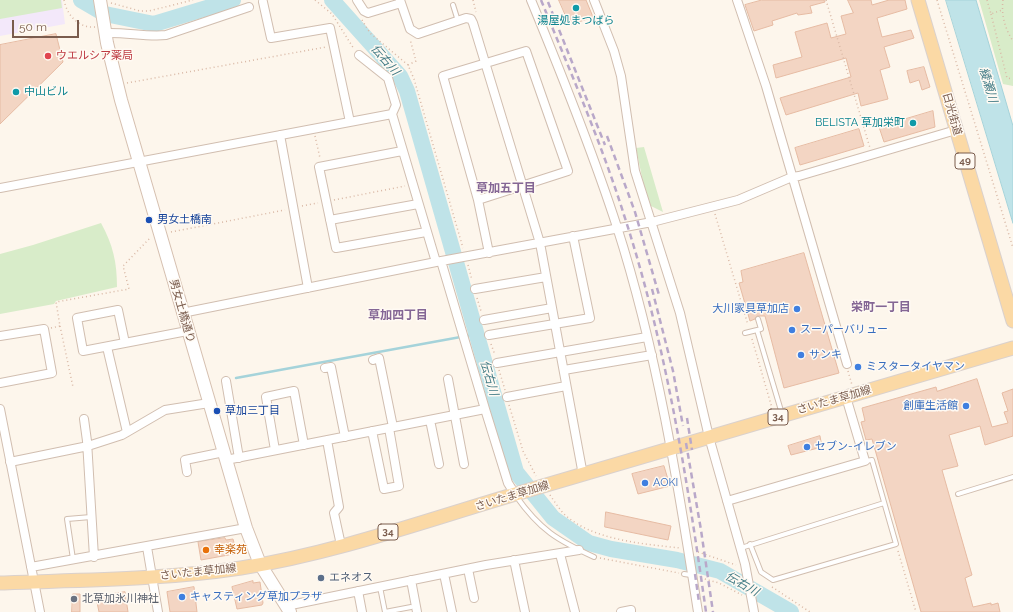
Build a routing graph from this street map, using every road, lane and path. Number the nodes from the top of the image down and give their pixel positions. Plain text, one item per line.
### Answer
1 (64, 0) edge
2 (193, 0) edge
3 (357, 0) edge
4 (530, 0) edge
5 (594, 0) edge
6 (739, 0) edge
7 (826, 0) edge
8 (918, 0) edge
9 (937, 0) edge
10 (987, 0) edge
11 (1003, 0) edge
12 (105, 1) edge
13 (263, 2) dead end
14 (401, 2) edge
15 (453, 5) dead end
16 (249, 7) dead end
17 (1002, 10) junction
18 (359, 14) dead end
19 (991, 14) junction
20 (458, 21) junction
21 (102, 28) junction
22 (414, 32) junction
23 (1013, 41) edge
24 (334, 45) junction
25 (359, 55) dead end
26 (485, 63) junction
27 (408, 65) junction
28 (1013, 79) edge
29 (117, 84) junction
30 (392, 114) junction
31 (350, 122) junction
32 (313, 129) junction
33 (956, 130) junction
34 (280, 135) junction
35 (402, 151) junction
36 (872, 155) junction
37 (138, 162) junction
38 (322, 166) junction
39 (792, 177) junction
40 (522, 187) junction
41 (0, 188) edge
42 (478, 200) junction
43 (418, 204) junction
44 (713, 206) junction
45 (330, 220) junction
46 (652, 222) junction
47 (617, 229) junction
48 (426, 232) junction
49 (153, 235) dead end
50 (573, 236) junction
51 (540, 243) junction
52 (1013, 248) edge
53 (489, 252) junction
54 (465, 257) junction
55 (441, 261) junction
56 (546, 276) junction
57 (308, 288) junction
58 (475, 289) junction
59 (552, 308) junction
60 (182, 313) junction
61 (758, 319) dead end
62 (484, 320) joint
63 (1013, 321) edge
64 (555, 325) junction
65 (60, 326) junction
66 (44, 329) junction
67 (187, 330) junction
68 (756, 330) junction
69 (750, 332) junction
70 (745, 333) dead end
71 (0, 336) edge
72 (489, 336) joint
73 (647, 337) junction
74 (124, 343) junction
75 (107, 347) junction
76 (1013, 348) edge
77 (560, 352) junction
78 (652, 355) junction
79 (373, 360) dead end
80 (497, 363) junction
81 (847, 364) joint
82 (325, 368) dead end
83 (564, 370) junction
84 (448, 379) dead end
85 (226, 381) dead end
86 (0, 383) edge
87 (852, 385) dead end
88 (566, 386) junction
89 (73, 387) dead end
90 (507, 396) junction
91 (846, 397) junction
92 (209, 403) junction
93 (0, 409) edge
94 (485, 409) junction
95 (778, 412) junction
96 (455, 414) junction
97 (84, 419) dead end
98 (430, 420) junction
99 (391, 428) junction
100 (127, 432) junction
101 (372, 432) junction
102 (345, 437) junction
103 (709, 437) junction
104 (327, 440) junction
105 (304, 445) junction
106 (88, 446) junction
107 (671, 448) junction
108 (275, 450) junction
109 (225, 456) junction
110 (239, 458) junction
111 (865, 460) junction
112 (10, 462) junction
113 (439, 464) dead end
114 (464, 464) dead end
115 (186, 472) dead end
116 (583, 475) junction
117 (1013, 478) edge
118 (543, 486) junction
119 (515, 494) junction
120 (958, 494) dead end
121 (727, 501) junction
122 (884, 503) junction
123 (91, 517) junction
124 (246, 528) junction
125 (750, 544) junction
126 (896, 544) junction
127 (342, 545) junction
128 (147, 547) junction
129 (741, 548) junction
130 (579, 550) junction
131 (687, 551) junction
132 (697, 552) dead end
133 (560, 554) junction
134 (94, 557) junction
135 (594, 557) joint
136 (73, 560) junction
137 (514, 560) junction
138 (260, 564) junction
139 (31, 567) junction
140 (468, 569) junction
141 (747, 572) junction
142 (444, 574) junction
143 (688, 574) junction
144 (152, 577) junction
145 (700, 578) dead end
146 (411, 580) junction
147 (35, 582) junction
148 (0, 583) edge
149 (769, 585) dead end
150 (380, 586) junction
151 (358, 591) junction
152 (474, 598) dead end
153 (752, 600) junction
154 (288, 609) edge
155 (414, 609) edge
156 (40, 612) edge
157 (158, 612) edge
158 (362, 612) edge
159 (452, 612) edge
160 (525, 612) edge
161 (575, 612) edge
162 (620, 612) edge
163 (631, 612) edge
164 (698, 612) edge
165 (754, 612) edge
166 (810, 612) edge
167 (916, 612) edge

1 - 21 path
2 - 12 path
3 - 14 street
4 - 47 street
5 - 46 street
6 - 39 street
7 - 36 path
8 - 33 main road, 日光街道 / 49
9 - 52 path
10 - 19 path
11 - 17 path
12 - 21 street, 男女土橋通り
13 - 24 street
14 - 22 street
15 - 20 lane
16 - 21 street
17 - 19 path
17 - 23 path
18 - 27 path
19 - 28 path
20 - 22 street
20 - 26 street
21 - 29 street, 男女土橋通り
22 - 27 path
24 - 29 path
24 - 31 street
25 - 30 street
26 - 40 street
26 - 40 street
26 - 42 street
27 - 54 path
29 - 37 street, 男女土橋通り
30 - 31 street
30 - 35 street
31 - 32 street
32 - 34 street
32 - 38 path
33 - 36 street
33 - 63 main road, 日光街道 / 49
34 - 37 street
34 - 57 street
35 - 38 street
35 - 43 street
36 - 39 street
37 - 41 street
37 - 60 street, 男女土橋通り
38 - 45 street
39 - 44 street
39 - 81 street
40 - 42 street
40 - 51 street
42 - 53 street
43 - 45 street
43 - 48 street
44 - 46 street
44 - 69 path
45 - 48 street
46 - 47 street
46 - 103 street
47 - 50 street
47 - 73 street
48 - 55 street
49 - 65 path
50 - 51 street
50 - 64 street
51 - 53 street
51 - 56 street
53 - 54 street
54 - 55 street
54 - 58 path
55 - 57 street
55 - 94 street
56 - 58 street
56 - 59 street
57 - 60 street
58 - 62 path
59 - 62 street
59 - 64 street
60 - 67 street, 男女土橋通り
61 - 68 lane
64 - 72 street
64 - 77 street
65 - 66 path
65 - 89 path
66 - 71 street
66 - 86 street
67 - 74 street
67 - 92 street, 男女土橋通り
68 - 69 lane
68 - 95 lane
69 - 70 lane
69 - 95 path
72 - 80 path
73 - 77 street
73 - 78 street
74 - 75 street
74 - 75 street
75 - 100 street
76 - 91 main road, さいたま草加線 / 34
77 - 80 street
77 - 83 street
78 - 83 street
78 - 107 street
79 - 99 street
80 - 90 path
81 - 87 path
82 - 102 street
83 - 88 street
84 - 96 street
85 - 110 street
88 - 90 street
88 - 116 street
90 - 118 path
91 - 95 main road, さいたま草加線 / 34
91 - 111 street
92 - 100 street
92 - 109 street, 男女土橋通り
93 - 112 street
94 - 96 street
94 - 119 street
95 - 103 main road, さいたま草加線 / 34
96 - 98 street
96 - 114 street
97 - 106 street
98 - 99 street
98 - 113 street
99 - 101 street
99 - 101 street
100 - 106 street
101 - 102 street
102 - 104 street
103 - 107 main road, さいたま草加線 / 34
103 - 121 street
104 - 105 street
104 - 127 street
105 - 108 street
105 - 108 street
106 - 112 street
106 - 123 street
107 - 116 main road, さいたま草加線 / 34
107 - 131 street
108 - 110 street
109 - 110 street
109 - 115 street
109 - 124 street, 男女土橋通り
111 - 121 street
111 - 122 lane
112 - 139 street
116 - 118 main road, さいたま草加線 / 34
117 - 120 lane
118 - 119 main road, さいたま草加線 / 34
118 - 131 path
119 - 127 main road, さいたま草加線 / 34
119 - 130 lane
121 - 129 street
122 - 125 lane
122 - 126 lane
123 - 134 street
123 - 136 lane
124 - 128 street
124 - 138 street, 男女土橋通り
125 - 126 lane
125 - 129 lane
126 - 167 path
127 - 138 main road, さいたま草加線 / 34
128 - 134 street
128 - 144 street
129 - 141 street
130 - 133 street
130 - 135 lane
131 - 143 street
132 - 141 path
133 - 137 street
133 - 161 street
134 - 136 street
135 - 143 path
136 - 139 street
137 - 140 street
137 - 160 street
138 - 144 main road, さいたま草加線 / 34
138 - 154 street, 男女土橋通り
139 - 147 street
140 - 142 street
140 - 152 street
141 - 153 street
142 - 146 street
142 - 159 street
143 - 164 street
144 - 147 main road, さいたま草加線 / 34
144 - 157 street
145 - 153 path
146 - 150 street
146 - 155 street
147 - 148 main road, さいたま草加線 / 34
147 - 156 street
149 - 166 path
150 - 151 street
150 - 155 lane
151 - 154 street
151 - 158 street
153 - 165 street
162 - 163 street

